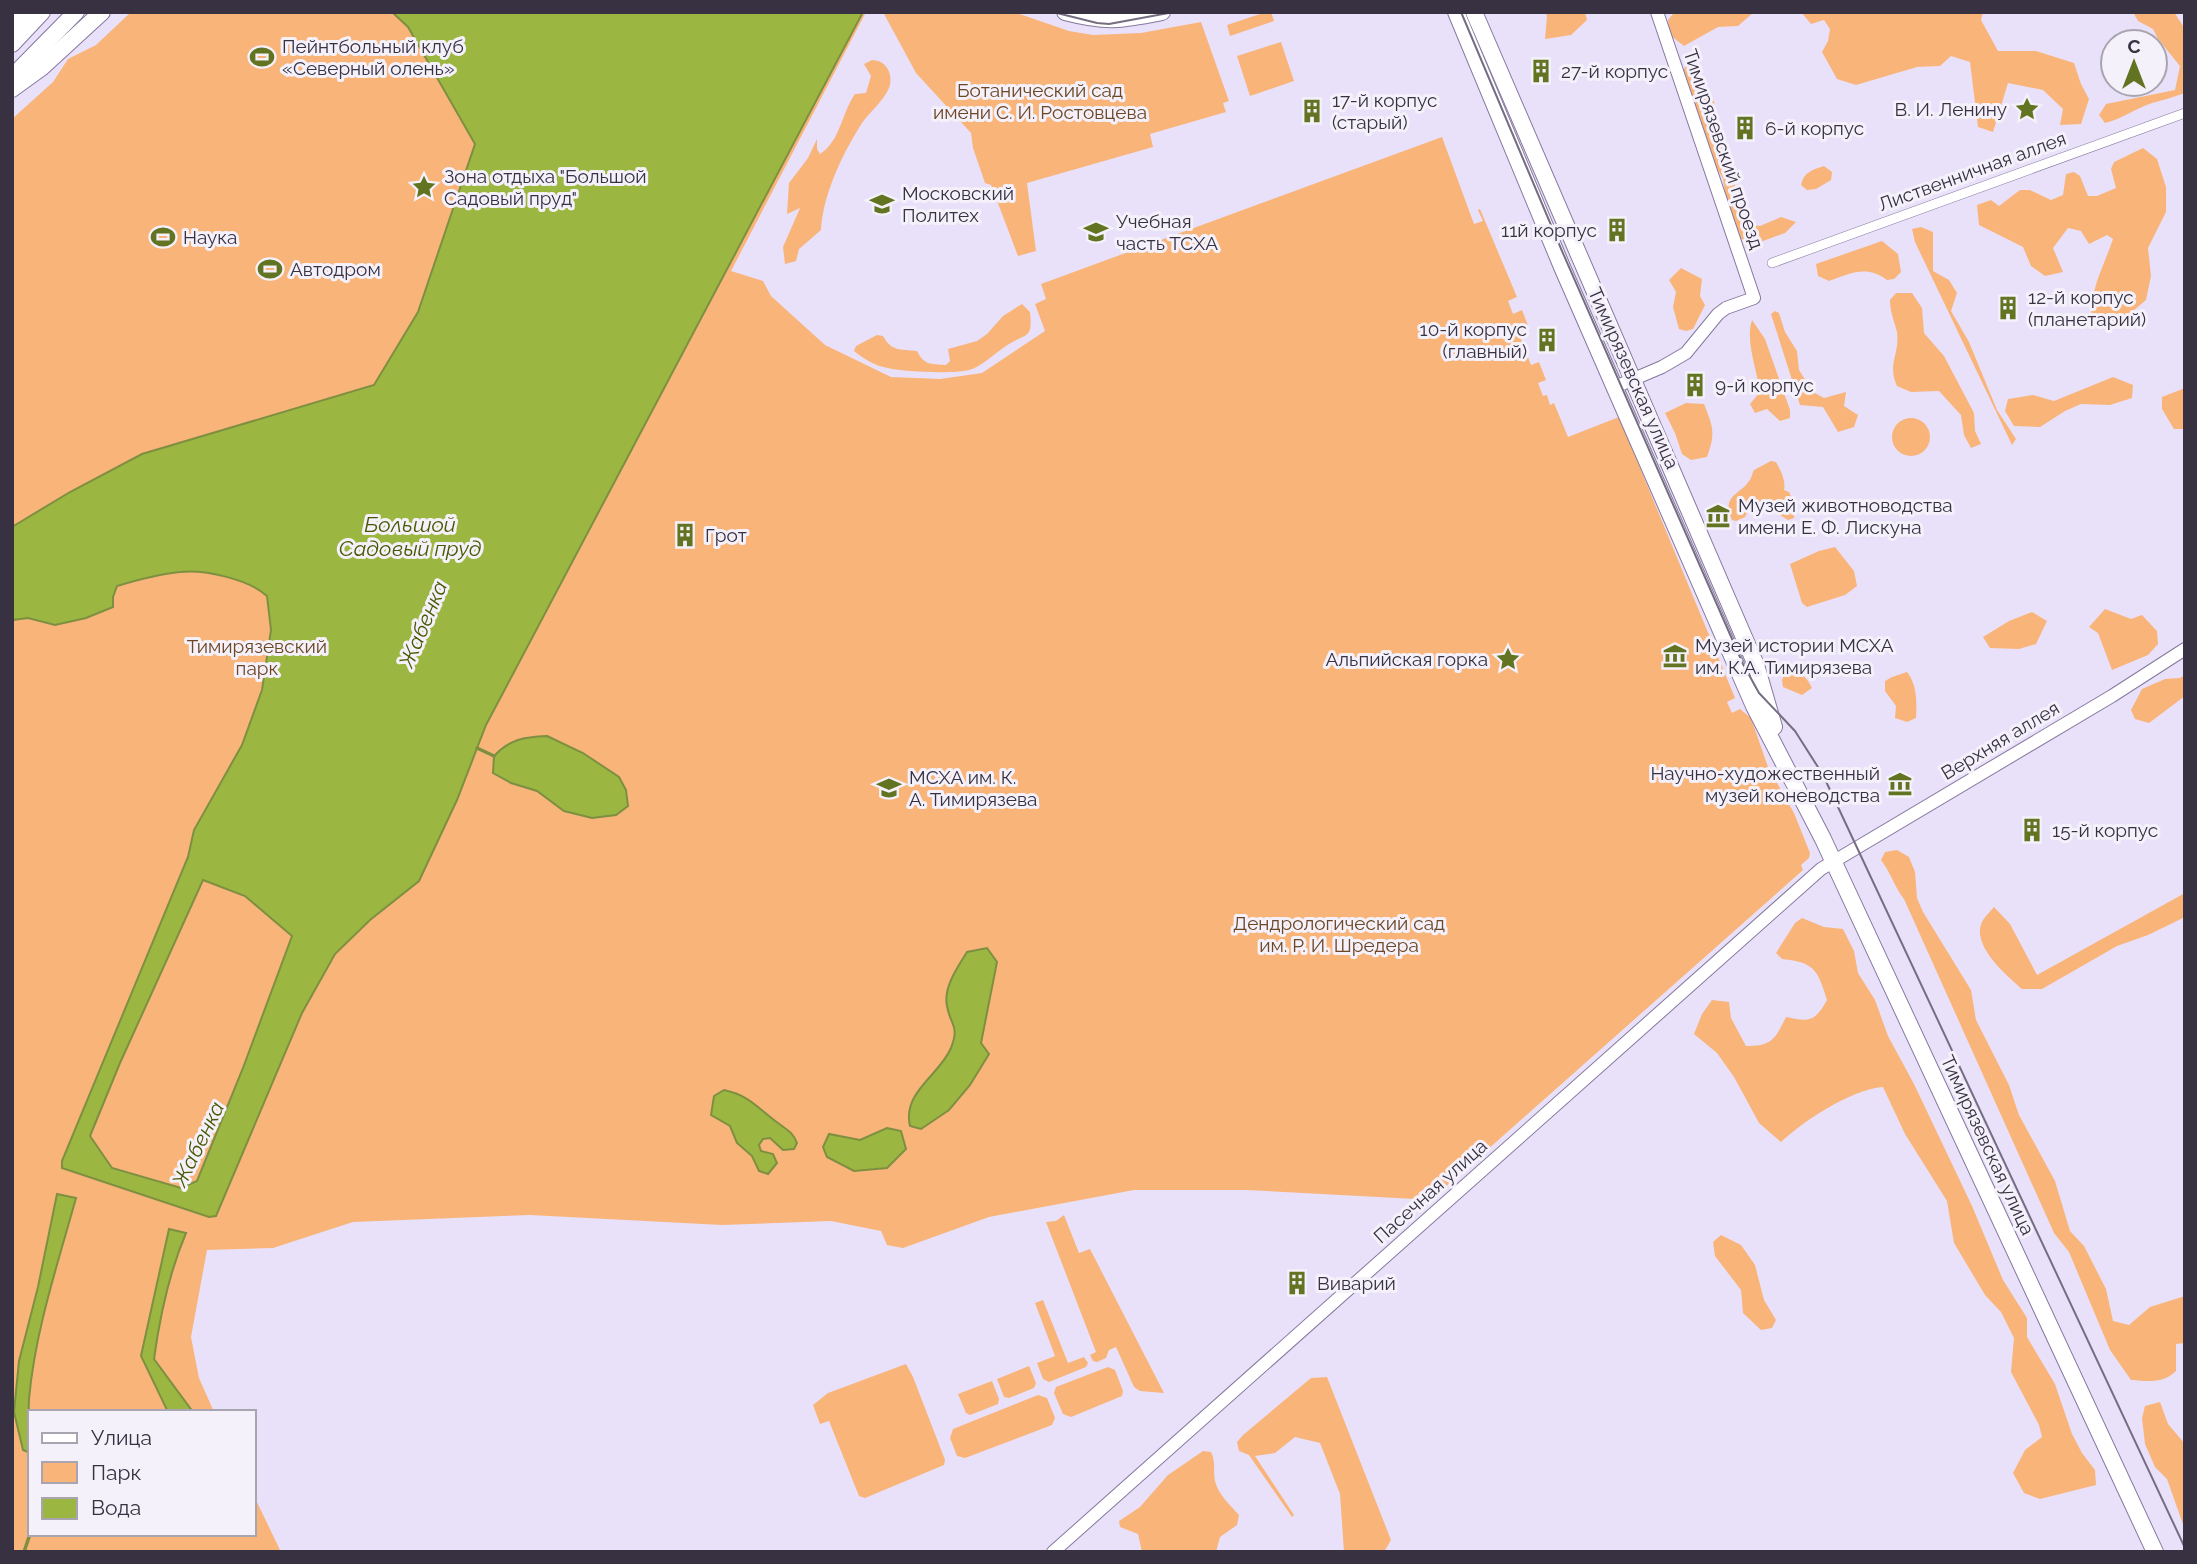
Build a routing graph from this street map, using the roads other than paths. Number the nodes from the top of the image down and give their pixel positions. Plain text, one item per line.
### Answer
1 (26, 12) edge
2 (42, 12) edge
3 (76, 12) edge
4 (102, 12) edge
5 (1065, 12) edge
6 (1162, 12) edge
7 (1455, 12) edge
8 (1474, 12) edge
9 (1657, 12) edge
10 (12, 30) edge
11 (12, 44) edge
12 (12, 77) edge
13 (12, 89) edge
14 (2185, 113) edge
15 (1772, 262) dead end
16 (1632, 380) junction
17 (1615, 387) junction
18 (2185, 649) edge
19 (1782, 757) junction
20 (1833, 861) junction
21 (1053, 1552) edge
22 (2155, 1552) edge

1 - 10 main road
2 - 11 main road
3 - 12 main road
4 - 13 main road
5 - 6 main road
7 - 17 main road, Тимирязевская улица
8 - 16 main road, Тимирязевская улица
9 - 16 street, Тимирязевский проезд
14 - 15 street, Лиственничная аллея
16 - 17 street
16 - 19 main road, Тимирязевская улица
17 - 19 main road, Тимирязевская улица
18 - 20 street, Верхняя аллея
19 - 20 main road, Тимирязевская улица
20 - 21 street, Пасечная улица
20 - 22 main road, Тимирязевская улица

